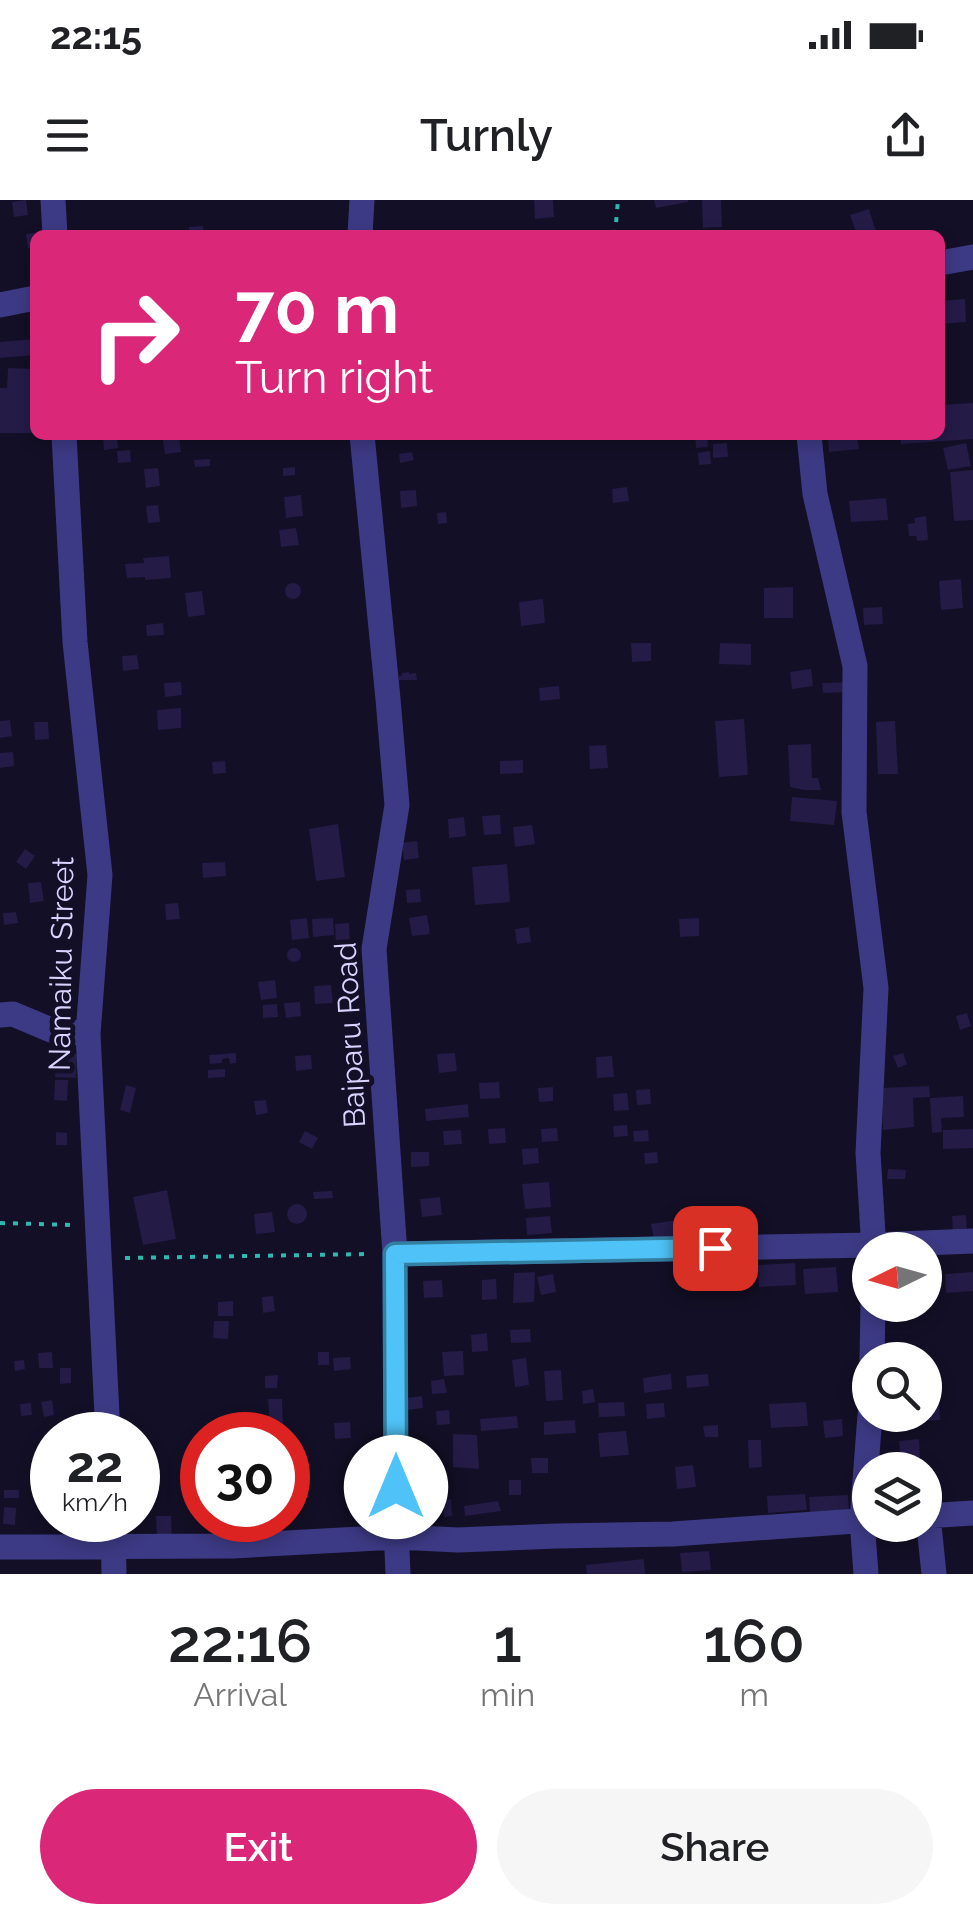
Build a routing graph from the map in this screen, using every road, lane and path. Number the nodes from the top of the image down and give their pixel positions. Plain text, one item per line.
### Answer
1 (53, 200) edge
2 (362, 200) edge
3 (618, 200) edge
4 (54, 230) edge
5 (360, 230) edge
6 (615, 230) edge
7 (973, 257) edge
8 (945, 262) edge
9 (30, 299) edge
10 (0, 305) edge
11 (64, 440) edge
12 (362, 440) edge
13 (810, 440) edge
14 (0, 1015) edge
15 (88, 1034) junction
16 (0, 1223) edge
17 (873, 1232) edge
18 (973, 1241) edge
19 (942, 1243) edge
20 (852, 1248) edge
21 (100, 1254) junction
22 (395, 1254) junction
23 (107, 1412) edge
24 (973, 1513) edge
25 (942, 1515) edge
26 (852, 1521) edge
27 (396, 1537) junction
28 (160, 1538) edge
29 (40, 1542) edge
30 (113, 1542) edge
31 (866, 1542) edge
32 (930, 1542) edge
33 (0, 1547) edge
34 (114, 1574) edge
35 (398, 1574) edge
36 (866, 1574) edge
37 (934, 1574) edge

1 - 4 street
2 - 5 street
3 - 6 path
7 - 8 street
9 - 10 street
11 - 15 street, Namaiku Street
12 - 22 street, Baiparu Road
13 - 17 street
14 - 15 street
15 - 21 street, Namaiku Street
16 - 21 path
18 - 19 street
20 - 22 street
21 - 22 path
21 - 23 street, Namaiku Street
22 - 27 street, Baiparu Road
24 - 25 street
26 - 27 street
27 - 28 street
27 - 35 street, Baiparu Road
29 - 33 street
30 - 34 street
31 - 36 street
32 - 37 street

